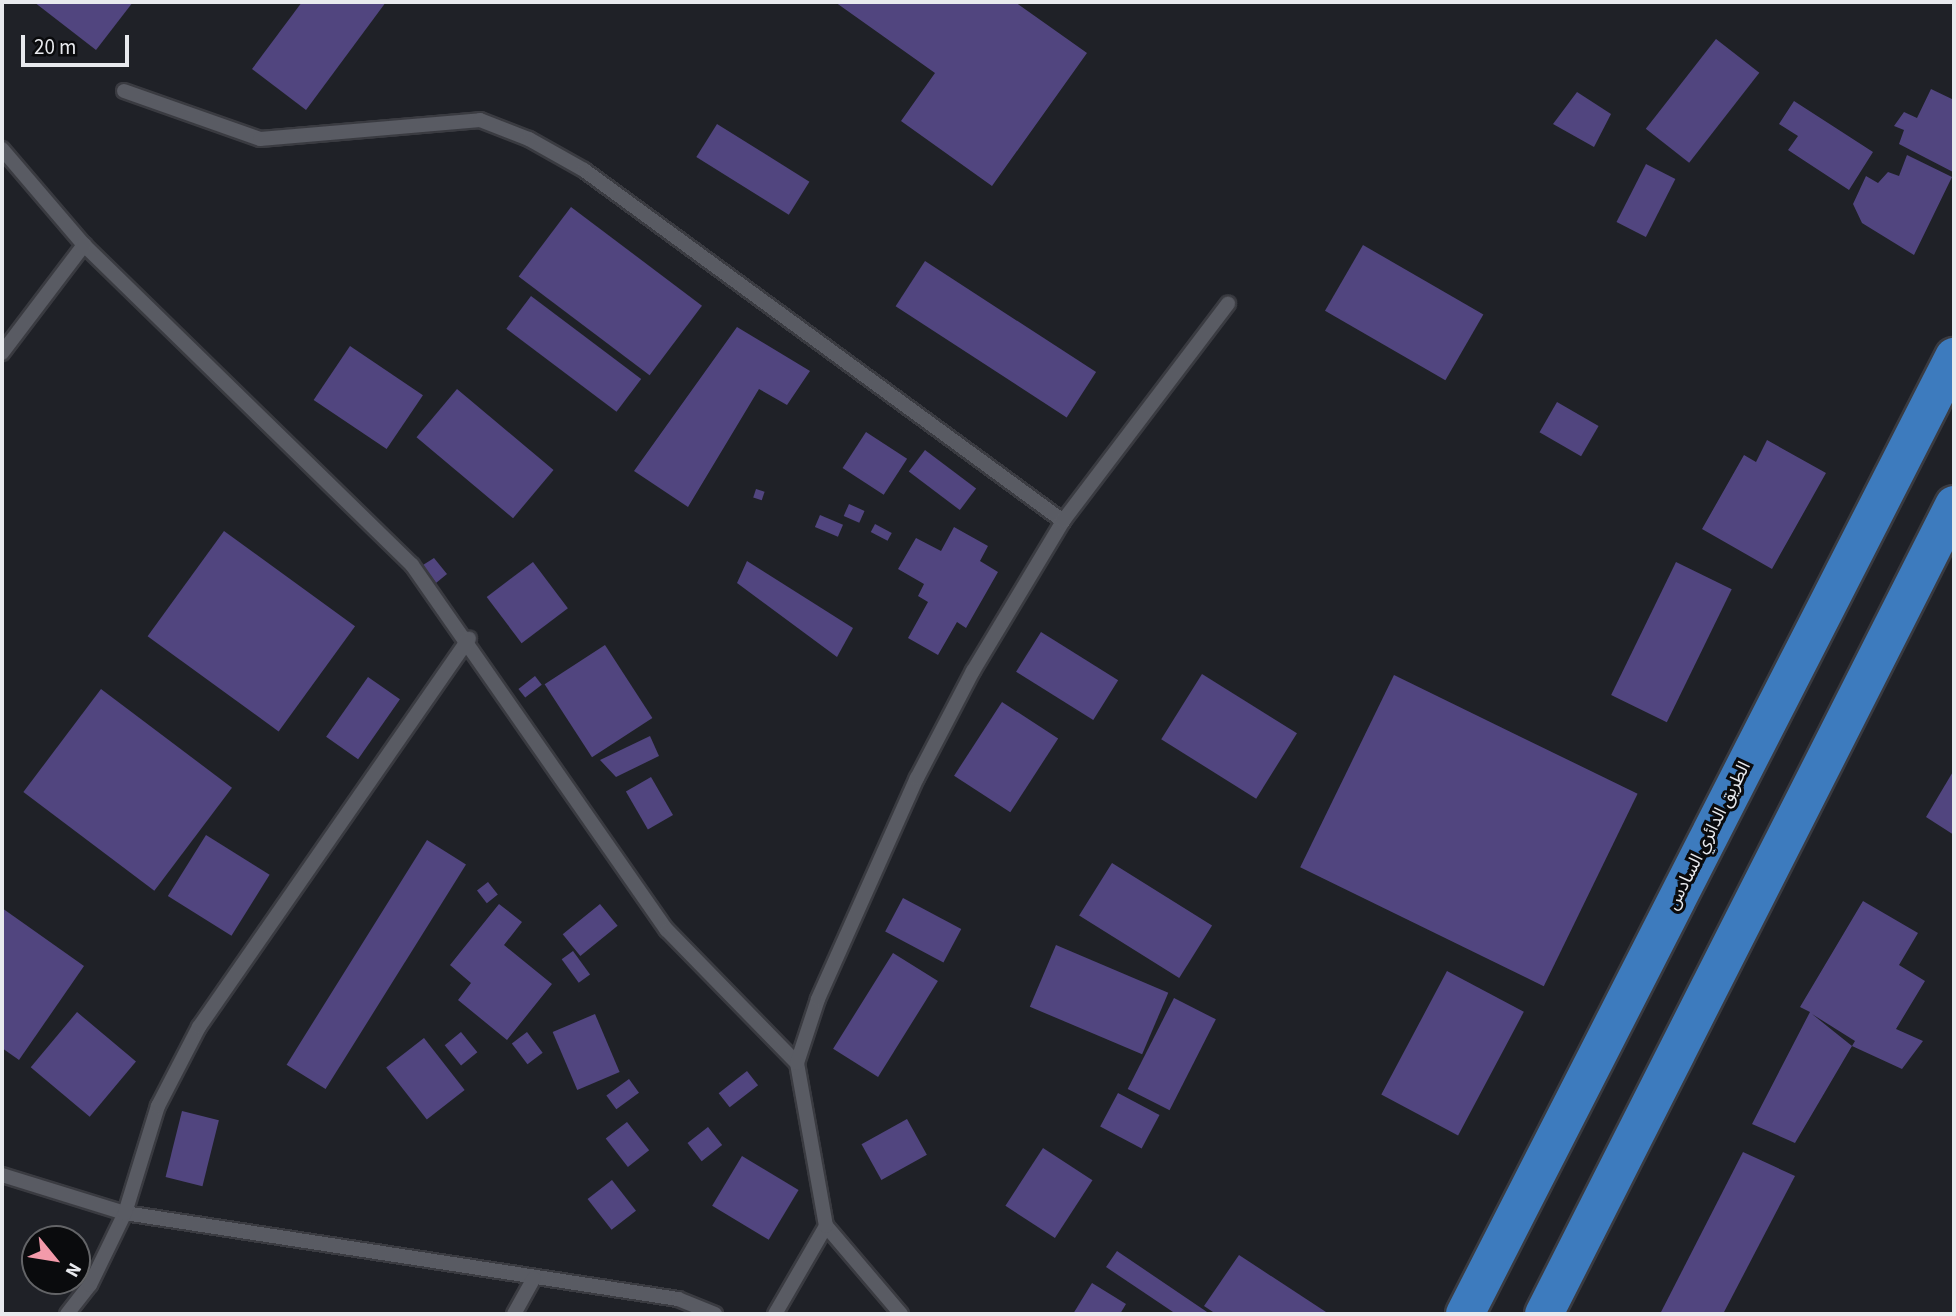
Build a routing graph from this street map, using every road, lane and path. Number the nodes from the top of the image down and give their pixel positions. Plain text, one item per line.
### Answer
1 (124, 91) dead end
2 (2, 149) edge
3 (84, 245) junction
4 (1228, 304) dead end
5 (2, 353) edge
6 (1954, 357) edge
7 (1954, 505) edge
8 (1063, 521) junction
9 (469, 639) junction
10 (797, 1063) junction
11 (2, 1175) edge
12 (125, 1213) junction
13 (826, 1226) junction
14 (534, 1278) junction
15 (67, 1314) edge
16 (514, 1314) edge
17 (715, 1314) edge
18 (775, 1314) edge
19 (901, 1314) edge
20 (1465, 1314) edge
21 (1544, 1314) edge

1 - 8 lane
2 - 3 lane
3 - 5 lane
3 - 9 lane
4 - 8 lane
6 - 20 highway, الطريق الدائري السادس
7 - 21 highway
8 - 10 lane
9 - 10 lane
9 - 12 lane
10 - 13 lane
11 - 12 lane
12 - 14 lane
12 - 15 lane
13 - 18 lane
13 - 19 lane
14 - 16 lane
14 - 17 lane

